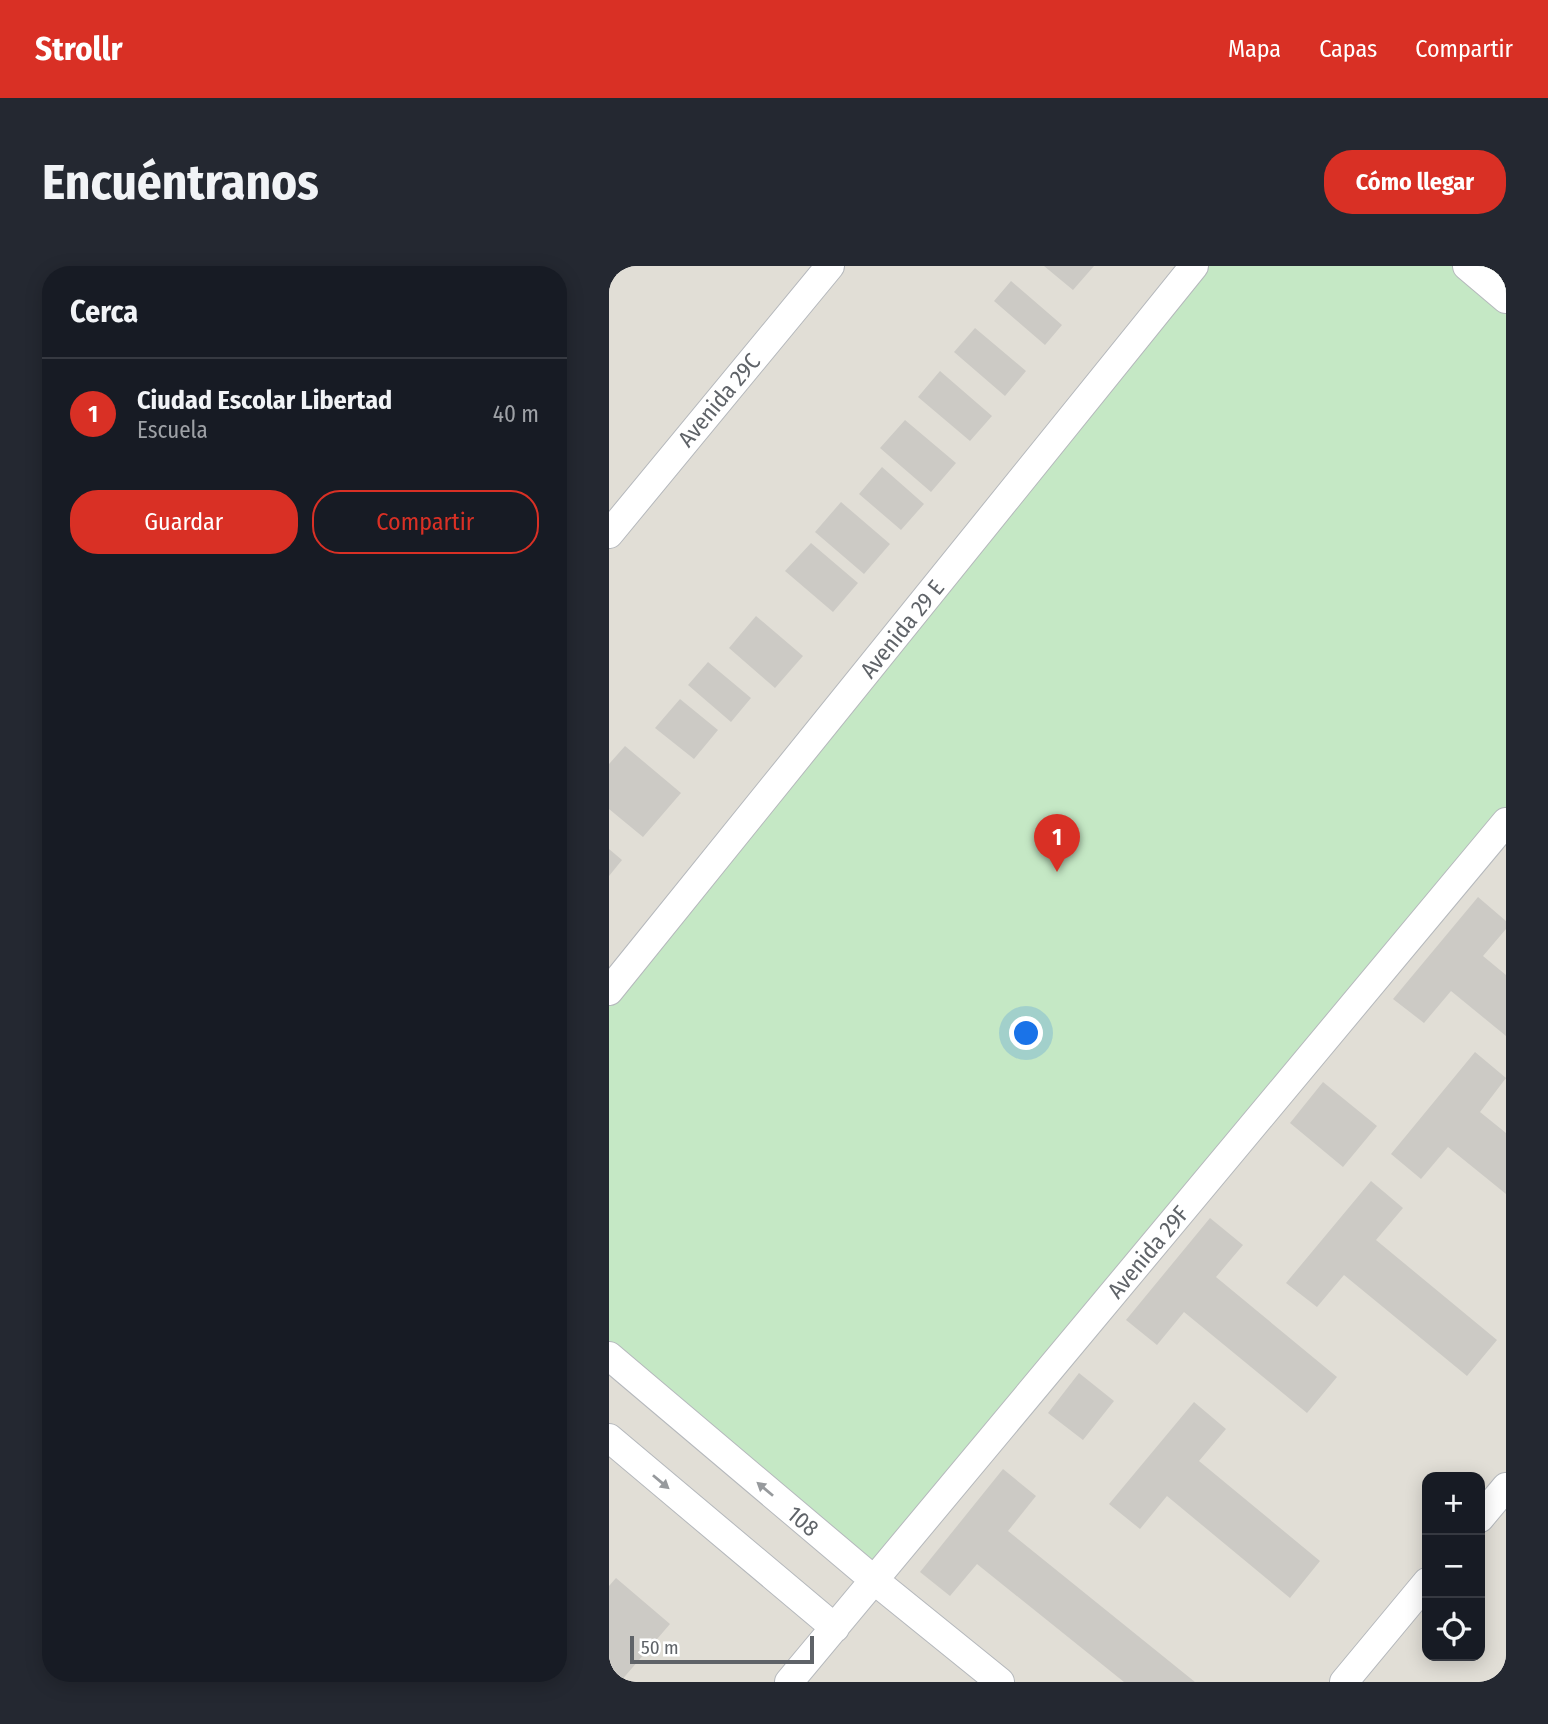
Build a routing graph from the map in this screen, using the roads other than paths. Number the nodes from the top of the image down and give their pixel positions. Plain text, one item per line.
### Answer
1 (830, 266) edge
2 (1194, 266) edge
3 (1467, 266) edge
4 (1506, 299) edge
5 (609, 534) edge
6 (1506, 822) edge
7 (609, 991) edge
8 (609, 1356) edge
9 (609, 1438) edge
10 (1506, 1487) edge
11 (1485, 1512) edge
12 (873, 1580) junction
13 (1422, 1588) edge
14 (835, 1628) junction
15 (789, 1682) edge
16 (1000, 1682) edge
17 (1344, 1682) edge

1 - 5 street, Avenida 29C
2 - 7 street, Avenida 29 E
3 - 4 street
6 - 12 street, Avenida 29F
12 -> 8 street, 108
9 -> 14 street
10 - 11 street
12 - 14 street, Avenida 29F
12 - 16 street, 108
13 - 17 street
14 - 15 street, Avenida 29F

